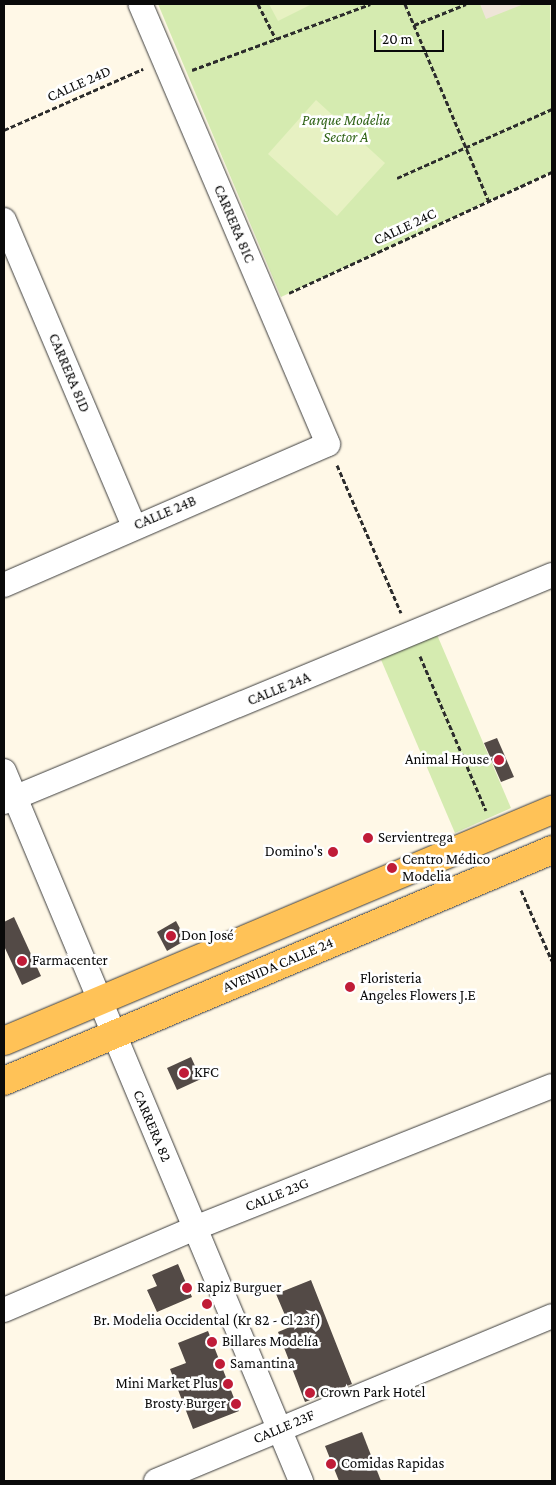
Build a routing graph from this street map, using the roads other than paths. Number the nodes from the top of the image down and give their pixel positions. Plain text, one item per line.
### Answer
1 (140, 4) edge
2 (4, 220) edge
3 (328, 444) joint
4 (134, 526) junction
5 (552, 574) edge
6 (4, 585) edge
7 (4, 771) edge
8 (9, 800) edge
9 (552, 810) edge
10 (552, 850) edge
11 (99, 1001) junction
12 (114, 1035) junction
13 (4, 1041) edge
14 (4, 1081) edge
15 (552, 1086) edge
16 (195, 1228) junction
17 (4, 1310) edge
18 (552, 1316) edge
19 (279, 1429) junction
20 (156, 1481) edge
21 (301, 1481) edge

1 - 3 street, CARRERA 81C
2 - 4 street, CARRERA 81D
3 - 4 street, CALLE 24B
4 - 6 street, CALLE 24B
5 - 8 street, CALLE 24A
7 - 8 street, CARRERA 82
8 - 11 street, CARRERA 82
9 - 11 main road
10 - 12 main road, AVENIDA CALLE 24
11 - 12 street, CARRERA 82
11 - 13 main road
12 - 14 main road, AVENIDA CALLE 24
12 - 16 street, CARRERA 82
15 - 16 street, CALLE 23G
16 - 17 street, CALLE 23G
16 - 19 street, CARRERA 82
18 - 19 street, CALLE 23F
19 - 20 street, CALLE 23F
19 - 21 street, CARRERA 82

